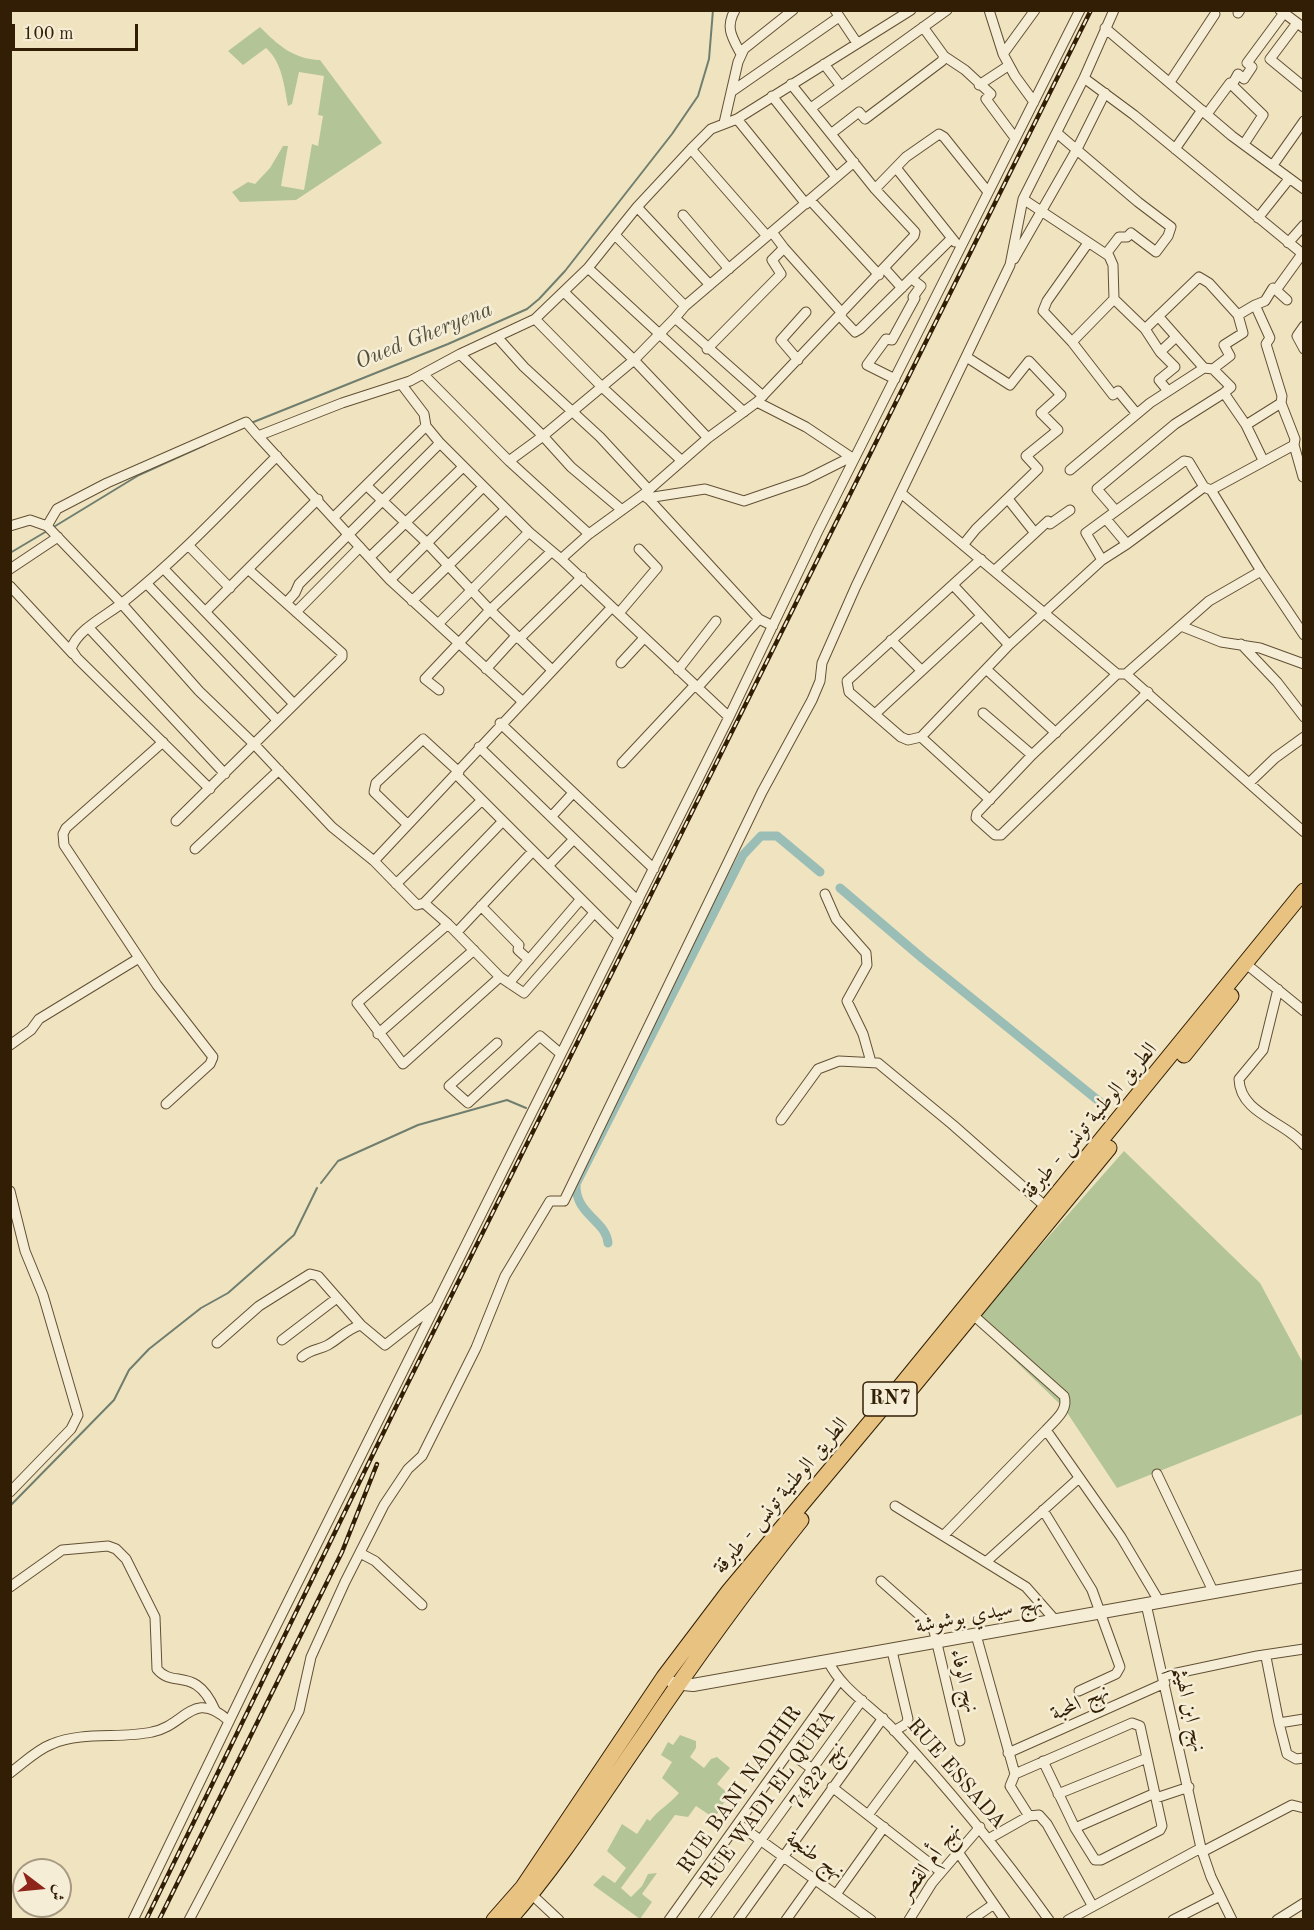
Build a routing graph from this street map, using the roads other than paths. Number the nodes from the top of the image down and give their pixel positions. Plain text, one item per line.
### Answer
1 (735, 10) edge
2 (793, 10) edge
3 (911, 10) edge
4 (946, 10) edge
5 (989, 10) edge
6 (1035, 10) edge
7 (1080, 10) edge
8 (1114, 10) edge
9 (1282, 12) edge
10 (837, 14) edge
11 (1215, 14) dead end
12 (1300, 26) edge
13 (922, 27) junction
14 (1105, 28) junction
15 (857, 43) junction
16 (741, 54) junction
17 (1003, 54) junction
18 (944, 56) junction
19 (824, 64) junction
20 (1008, 66) junction
21 (1084, 78) junction
22 (1170, 82) junction
23 (791, 84) junction
24 (840, 85) junction
25 (979, 85) junction
26 (1232, 85) junction
27 (1304, 87) edge
28 (731, 92) junction
29 (1105, 93) junction
30 (772, 96) junction
31 (1034, 102) junction
32 (811, 108) junction
33 (1205, 112) junction
34 (737, 119) junction
35 (724, 123) junction
36 (1302, 125) edge
37 (1057, 133) junction
38 (832, 134) junction
39 (1015, 138) junction
40 (1244, 144) junction
41 (691, 149) junction
42 (1077, 149) junction
43 (1175, 149) junction
44 (854, 162) junction
45 (1273, 165) junction
46 (897, 169) junction
47 (836, 177) junction
48 (1289, 179) junction
49 (875, 189) junction
50 (1304, 189) edge
51 (988, 192) junction
52 (1023, 199) junction
53 (808, 202) junction
54 (636, 207) junction
55 (1041, 211) junction
56 (683, 215) dead end
57 (1258, 218) junction
58 (1304, 225) edge
59 (769, 234) junction
60 (615, 235) junction
61 (951, 239) junction
62 (1088, 243) junction
63 (1288, 243) junction
64 (784, 248) junction
65 (960, 248) junction
66 (1106, 254) junction
67 (1303, 254) edge
68 (1010, 265) junction
69 (588, 268) junction
70 (729, 269) junction
71 (882, 272) junction
72 (912, 279) junction
73 (710, 285) junction
74 (902, 288) junction
75 (1276, 290) junction
76 (565, 293) junction
77 (1114, 299) junction
78 (1287, 300) dead end
79 (1255, 305) junction
80 (685, 306) junction
81 (806, 312) dead end
82 (841, 314) junction
83 (1238, 315) junction
84 (1158, 316) junction
85 (675, 318) junction
86 (535, 319) junction
87 (1304, 326) edge
88 (1145, 329) junction
89 (661, 335) junction
90 (498, 338) junction
91 (1175, 338) junction
92 (1072, 342) junction
93 (707, 348) junction
94 (1304, 349) edge
95 (1160, 352) junction
96 (460, 354) junction
97 (968, 358) junction
98 (634, 360) junction
99 (798, 360) junction
100 (1208, 369) junction
101 (423, 374) junction
102 (895, 379) junction
103 (402, 384) junction
104 (602, 387) junction
105 (1168, 391) junction
106 (1224, 393) junction
107 (760, 399) junction
108 (1281, 403) junction
109 (574, 412) junction
110 (744, 412) junction
111 (1137, 414) junction
112 (1246, 425) junction
113 (426, 426) junction
114 (258, 436) junction
115 (543, 436) junction
116 (708, 438) junction
117 (440, 444) junction
118 (1294, 445) junction
119 (277, 456) junction
120 (852, 458) junction
121 (1263, 460) junction
122 (509, 461) junction
123 (682, 461) junction
124 (463, 467) junction
125 (1070, 470) dead end
126 (1303, 477) edge
127 (367, 486) junction
128 (483, 487) junction
129 (1207, 488) junction
130 (901, 493) junction
131 (647, 494) junction
132 (318, 499) junction
133 (1008, 499) junction
134 (382, 500) junction
135 (506, 509) junction
136 (622, 510) junction
137 (1070, 510) dead end
138 (1116, 511) junction
139 (334, 518) junction
140 (1106, 519) junction
141 (406, 524) junction
142 (10, 526) edge
143 (53, 532) junction
144 (348, 532) junction
145 (529, 532) junction
146 (1035, 533) junction
147 (589, 534) junction
148 (426, 542) junction
149 (1127, 544) junction
150 (188, 545) junction
151 (963, 545) junction
152 (360, 547) junction
153 (639, 549) dead end
154 (551, 552) junction
155 (371, 556) junction
156 (561, 559) junction
157 (981, 559) junction
158 (1102, 560) junction
159 (448, 567) junction
160 (10, 569) edge
161 (164, 569) junction
162 (249, 570) junction
163 (994, 571) junction
164 (1261, 571) junction
165 (582, 577) junction
166 (390, 580) junction
167 (147, 584) junction
168 (953, 585) junction
169 (10, 586) edge
170 (230, 588) junction
171 (471, 590) junction
172 (412, 601) junction
173 (286, 603) junction
174 (122, 604) junction
175 (490, 610) junction
176 (615, 610) junction
177 (206, 611) junction
178 (296, 612) junction
179 (1045, 615) junction
180 (981, 616) junction
181 (759, 619) junction
182 (716, 621) dead end
183 (438, 624) junction
184 (773, 626) junction
185 (1181, 626) junction
186 (89, 628) junction
187 (1304, 635) edge
188 (518, 638) junction
189 (644, 638) junction
190 (891, 640) junction
191 (458, 643) junction
192 (1241, 643) junction
193 (1009, 645) junction
194 (73, 654) junction
195 (621, 663) dead end
196 (1304, 664) edge
197 (486, 669) junction
198 (986, 669) junction
199 (552, 670) junction
200 (678, 670) junction
201 (921, 670) junction
202 (1122, 674) junction
203 (696, 687) junction
204 (440, 690) dead end
205 (1148, 692) junction
206 (522, 701) junction
207 (294, 704) junction
208 (983, 713) dead end
209 (875, 714) junction
210 (729, 717) junction
211 (1304, 717) edge
212 (277, 720) junction
213 (500, 723) junction
214 (1056, 733) junction
215 (921, 737) junction
216 (1304, 737) edge
217 (163, 742) junction
218 (255, 744) junction
219 (479, 747) junction
220 (1032, 755) junction
221 (622, 763) dead end
222 (279, 770) junction
223 (225, 774) junction
224 (458, 774) junction
225 (1249, 783) junction
226 (210, 789) junction
227 (573, 793) junction
228 (990, 800) junction
229 (481, 801) junction
230 (551, 817) junction
231 (176, 821) dead end
232 (503, 821) junction
233 (407, 824) junction
234 (1304, 832) edge
235 (574, 839) junction
236 (195, 849) dead end
237 (533, 851) junction
238 (374, 861) junction
239 (548, 866) junction
240 (654, 869) junction
241 (396, 884) junction
242 (1304, 891) edge
243 (825, 894) dead end
244 (581, 899) junction
245 (638, 901) junction
246 (424, 903) junction
247 (481, 906) junction
248 (1304, 907) edge
249 (594, 913) junction
250 (448, 924) junction
251 (458, 931) junction
252 (619, 938) junction
253 (474, 950) junction
254 (139, 958) junction
255 (529, 960) junction
256 (1249, 966) junction
257 (500, 977) junction
258 (509, 983) junction
259 (1278, 989) junction
260 (1304, 1011) edge
261 (378, 1034) junction
262 (497, 1043) dead end
263 (10, 1045) edge
264 (561, 1054) junction
265 (871, 1062) junction
266 (166, 1104) dead end
267 (781, 1120) dead end
268 (1304, 1145) edge
269 (10, 1191) edge
270 (1046, 1206) junction
271 (337, 1298) junction
272 (440, 1301) junction
273 (972, 1314) junction
274 (361, 1325) junction
275 (947, 1336) junction
276 (282, 1340) dead end
277 (217, 1343) dead end
278 (302, 1357) dead end
279 (1046, 1430) junction
280 (1157, 1474) dead end
281 (1078, 1478) junction
282 (10, 1492) edge
283 (895, 1506) dead end
284 (1043, 1510) junction
285 (944, 1535) junction
286 (360, 1553) junction
287 (987, 1561) junction
288 (1304, 1576) edge
289 (881, 1581) dead end
290 (10, 1587) edge
291 (1213, 1591) junction
292 (1159, 1601) junction
293 (1146, 1604) junction
294 (422, 1605) dead end
295 (1101, 1613) junction
296 (1055, 1620) junction
297 (976, 1635) junction
298 (936, 1643) junction
299 (1304, 1649) edge
300 (892, 1652) junction
301 (1266, 1657) junction
302 (828, 1661) junction
303 (840, 1680) junction
304 (1164, 1680) junction
305 (671, 1681) junction
306 (1079, 1691) dead end
307 (862, 1700) junction
308 (215, 1710) junction
309 (883, 1718) junction
310 (1304, 1719) edge
311 (229, 1721) junction
312 (1279, 1723) junction
313 (894, 1731) junction
314 (960, 1741) dead end
315 (789, 1752) junction
316 (914, 1753) junction
317 (1008, 1753) junction
318 (1147, 1758) junction
319 (1304, 1758) edge
320 (1043, 1761) junction
321 (811, 1768) junction
322 (10, 1773) edge
323 (1015, 1774) junction
324 (832, 1787) junction
325 (1189, 1787) junction
326 (1058, 1794) junction
327 (1155, 1795) junction
328 (1304, 1808) edge
329 (868, 1815) junction
330 (1029, 1816) junction
331 (738, 1824) junction
332 (884, 1827) junction
333 (980, 1827) junction
334 (1075, 1828) junction
335 (990, 1838) junction
336 (760, 1839) junction
337 (1202, 1850) junction
338 (958, 1852) junction
339 (783, 1855) junction
340 (940, 1872) junction
341 (816, 1878) junction
342 (528, 1891) junction
343 (837, 1893) junction
344 (1220, 1896) junction
345 (1304, 1903) edge
346 (994, 1904) junction
347 (1092, 1905) junction
348 (133, 1920) edge
349 (189, 1920) edge
350 (494, 1920) edge
351 (509, 1920) edge
352 (559, 1920) edge
353 (669, 1920) edge
354 (703, 1920) edge
355 (738, 1920) edge
356 (786, 1920) edge
357 (871, 1920) edge
358 (909, 1920) edge
359 (971, 1920) edge
360 (1005, 1920) edge
361 (1049, 1920) edge
362 (1068, 1920) edge
363 (1173, 1920) edge
364 (1232, 1920) edge
365 (1277, 1920) edge

1 - 16 street
2 - 16 street
3 - 15 street
4 - 13 street
5 - 17 street
6 - 17 street
7 - 31 street
8 - 14 street
9 - 12 street
9 - 26 street
10 - 15 street
10 - 28 street
11 - 22 street
12 - 27 street
13 - 18 street
13 - 24 street
14 - 21 street
14 - 22 street
15 - 19 street
16 - 28 street
17 - 20 street
18 - 25 street
18 - 38 street
19 - 23 street
19 - 24 street
20 - 25 street
20 - 31 street
21 - 29 street
21 - 37 street
22 - 33 street
23 - 30 street
23 - 32 street
24 - 32 street
25 - 39 street
26 - 33 street
26 - 40 street
28 - 35 street
29 - 42 street
29 - 43 street
30 - 34 street
30 - 47 street
31 - 39 street
32 - 38 street
33 - 40 street
33 - 43 street
34 - 35 street
34 - 53 street
35 - 41 street
36 - 45 street
37 - 42 street
37 - 52 street
38 - 44 street
39 - 51 street
40 - 45 street
41 - 54 street
41 - 59 street
42 - 55 street
42 - 66 street
43 - 57 street
44 - 47 street
44 - 49 street
45 - 48 street
46 - 49 street
46 - 51 street
46 - 61 street
47 - 53 street
48 - 50 street
48 - 57 street
49 - 71 street
51 - 65 street
52 - 55 street
52 - 68 street
53 - 59 street
53 - 71 street
54 - 60 street
54 - 73 street
55 - 62 street
55 - 68 street
56 - 70 street
57 - 63 street
58 - 63 street
59 - 64 street
59 - 70 street
60 - 69 street
60 - 80 street
61 - 65 street
61 - 72 street
62 - 66 street
62 - 92 street
63 - 67 street
64 - 82 street
64 - 93 street
65 - 102 street
66 - 77 street
67 - 75 street
68 - 97 street
69 - 76 street
69 - 89 street
70 - 73 street
71 - 74 street
71 - 82 street
72 - 74 street
72 - 102 street
73 - 80 street
74 - 82 street
75 - 78 street
75 - 79 street
76 - 86 street
76 - 98 street
77 - 88 street
77 - 92 street
79 - 83 street
79 - 108 street
80 - 85 street
81 - 99 street
82 - 99 street
83 - 84 street
83 - 100 street
84 - 88 street
84 - 91 street
85 - 89 street
85 - 93 street
86 - 90 street
86 - 104 street
87 - 94 street
88 - 95 street
89 - 98 street
89 - 110 street
90 - 96 street
90 - 109 street
91 - 95 street
91 - 100 street
92 - 111 street
93 - 107 street
95 - 105 street
96 - 101 street
96 - 115 street
97 - 130 street
97 - 133 street
98 - 104 street
98 - 116 street
99 - 107 street
100 - 105 street
100 - 106 street
101 - 103 street
101 - 122 street
102 - 120 street
103 - 113 street
103 - 114 street
104 - 109 street
104 - 123 street
105 - 111 street
106 - 112 street
106 - 138 street
107 - 110 street
107 - 120 street
108 - 112 street
108 - 118 street
109 - 115 street
109 - 131 street
110 - 116 street
111 - 125 street
112 - 121 street
113 - 117 street
113 - 127 street
114 - 119 street
114 - 143 street
115 - 122 street
115 - 136 street
116 - 123 street
117 - 124 street
117 - 134 street
118 - 121 street
118 - 126 street
119 - 132 street
119 - 150 street
120 - 131 street
120 - 184 street
121 - 129 street
122 - 147 street
123 - 131 street
124 - 128 street
124 - 141 street
127 - 134 street
127 - 139 street
128 - 135 street
128 - 148 street
129 - 138 street
129 - 149 street
129 - 164 street
130 - 151 street
130 - 286 street
131 - 136 street
131 - 181 street
132 - 139 street
132 - 162 street
133 - 146 street
133 - 151 street
134 - 141 street
134 - 144 street
135 - 145 street
135 - 159 street
136 - 147 street
137 - 146 street
138 - 140 street
139 - 144 street
140 - 149 street
140 - 158 street
141 - 148 street
141 - 155 street
142 - 143 street
143 - 160 street
143 - 174 street
144 - 152 street
144 - 173 street
145 - 154 street
145 - 171 street
146 - 163 street
147 - 156 street
148 - 159 street
148 - 166 street
149 - 158 street
150 - 161 street
150 - 170 street
151 - 157 street
152 - 155 street
152 - 178 street
153 - 176 street
154 - 156 street
154 - 175 street
155 - 166 street
156 - 165 street
157 - 163 street
157 - 168 street
158 - 179 street
159 - 171 street
159 - 172 street
161 - 167 street
161 - 177 street
162 - 170 street
162 - 173 street
163 - 179 street
164 - 185 street
164 - 187 street
165 - 176 street
165 - 188 street
166 - 172 street
167 - 174 street
167 - 212 street
168 - 180 street
168 - 190 street
169 - 194 street
170 - 177 street
171 - 175 street
171 - 183 street
172 - 183 street
173 - 178 street
174 - 186 street
174 - 218 street
175 - 188 street
175 - 191 street
176 - 189 street
176 - 199 street
177 - 207 street
178 - 207 street
179 - 193 street
179 - 202 street
180 - 193 street
180 - 201 street
181 - 184 street
181 - 203 street
182 - 200 street
183 - 191 street
184 - 210 street
185 - 192 street
185 - 202 street
186 - 194 street
186 - 223 street
188 - 197 street
188 - 199 street
189 - 195 street
189 - 200 street
190 - 201 street
190 - 209 street
191 - 197 street
191 - 204 street
192 - 196 street
192 - 211 street
193 - 198 street
194 - 217 street
197 - 206 street
198 - 214 street
198 - 215 street
199 - 206 street
200 - 203 street
201 - 209 street
202 - 205 street
202 - 214 street
203 - 210 street
203 - 221 street
205 - 225 street
205 - 228 street
206 - 213 street
207 - 212 street
208 - 220 street
209 - 215 street
210 - 240 street
212 - 218 street
213 - 219 street
213 - 227 street
214 - 220 street
215 - 228 street
216 - 225 street
217 - 226 street
217 - 254 street
218 - 222 street
218 - 223 street
219 - 224 street
219 - 230 street
220 - 228 street
222 - 236 street
222 - 238 street
223 - 226 street
224 - 229 street
224 - 233 street
224 - 233 street
225 - 234 street
226 - 231 street
227 - 230 street
227 - 240 street
229 - 232 street
229 - 241 street
230 - 235 street
232 - 237 street
232 - 246 street
233 - 238 street
235 - 239 street
235 - 245 street
237 - 239 street
237 - 247 street
238 - 241 street
239 - 244 street
240 - 245 street
241 - 246 street
242 - 256 main road, الطريق الوطنية تونس - طبرقة / RN7
243 - 265 street
244 - 249 street
244 - 255 street
245 - 252 street
246 - 250 street
247 - 251 street
247 - 255 street
248 - 256 main road, الطريق الوطنية تونس - طبرقة / RN7
249 - 252 street
249 - 258 street
250 - 251 street
250 - 261 street
251 - 253 street
252 - 264 street
253 - 257 street
253 - 261 street
254 - 263 street
254 - 266 street
255 - 258 street
256 - 259 street
256 - 270 main road, الطريق الوطنية تونس - طبرقة / RN7
256 - 273 main road, الطريق الوطنية تونس - طبرقة / RN7
257 - 258 street
257 - 261 street
259 - 260 street
259 - 268 street
262 - 264 street
264 - 272 street
265 - 267 street
265 - 270 street
269 - 282 street
270 - 275 main road, الطريق الوطنية تونس - طبرقة / RN7
271 - 274 street
271 - 276 street
271 - 277 street
272 - 274 street
272 - 311 street
273 - 275 main road, الطريق الوطنية تونس - طبرقة / RN7
273 - 279 street
274 - 278 street
275 - 305 main road, الطريق الوطنية تونس - طبرقة / RN7
279 - 281 street
279 - 285 street
280 - 291 street
281 - 284 street
281 - 292 street
283 - 285 street
284 - 287 street
284 - 295 street
285 - 287 street
286 - 294 street
286 - 349 street
287 - 296 street
288 - 291 street, نهج سيدي بوشوشة
289 - 298 street, نهج الوفاء
290 - 308 street
291 - 292 street, نهج سيدي بوشوشة
292 - 293 street, نهج سيدي بوشوشة
293 - 295 street, نهج سيدي بوشوشة
293 - 304 street, نهج ابن الهيثم
295 - 296 street, نهج سيدي بوشوشة
295 - 306 street
296 - 297 street, نهج سيدي بوشوشة
297 - 298 street, نهج سيدي بوشوشة
297 - 317 street
298 - 300 street, نهج سيدي بوشوشة
298 - 314 street, نهج الوفاء
299 - 301 street, نهج المحبة
300 - 302 street, نهج سيدي بوشوشة
300 - 313 street
301 - 304 street, نهج المحبة
301 - 312 street
302 - 303 street, RUE ESSADA
302 - 305 street, نهج سيدي بوشوشة
303 - 307 street, RUE ESSADA
303 - 315 street, RUE BANI NADHIR
304 - 317 street, نهج المحبة
304 - 325 street, نهج ابن الهيثم
305 - 342 main road, الطريق الوطنية تونس - طبرقة / RN7
307 - 309 street, RUE ESSADA
307 - 321 street, RUE WADI EL QURA
308 - 311 street
308 - 322 street
309 - 313 street, RUE ESSADA
309 - 324 street, نهج 7422
310 - 312 street
311 - 348 street
312 - 319 street
313 - 316 street, RUE ESSADA
315 - 321 street
315 - 331 street, RUE BANI NADHIR
316 - 329 street
316 - 333 street, RUE ESSADA
317 - 323 street
318 - 320 street
318 - 326 street
318 - 327 street
320 - 323 street
320 - 326 street
321 - 336 street, RUE WADI EL QURA
323 - 330 street
324 - 329 street
324 - 339 street, نهج 7422
325 - 327 street
325 - 337 street, نهج ابن الهيثم
326 - 334 street
327 - 334 street
327 - 334 street
328 - 337 street
329 - 332 street
330 - 335 street
330 - 347 street
331 - 336 street, نهج طنجة
331 - 353 street, RUE BANI NADHIR
332 - 340 street
332 - 343 street
333 - 335 street, RUE ESSADA
333 - 338 street, نهج أم القصر
335 - 361 street, RUE ESSADA
336 - 339 street, نهج طنجة
336 - 354 street, RUE WADI EL QURA
337 - 344 street, نهج ابن الهيثم
337 - 347 street
338 - 340 street, نهج أم القصر
338 - 346 street
339 - 341 street, نهج طنجة
339 - 355 street, نهج 7422
340 - 358 street, نهج أم القصر
341 - 343 street, نهج طنجة
341 - 356 street
342 - 350 main road, الطريق الوطنية تونس - طبرقة / RN7
342 - 351 main road, الطريق الوطنية تونس - طبرقة / RN7
342 - 352 street
343 - 357 street, نهج طنجة
344 - 363 street
344 - 364 street, نهج ابن الهيثم
345 - 365 street
346 - 359 street
346 - 360 street
347 - 362 street

